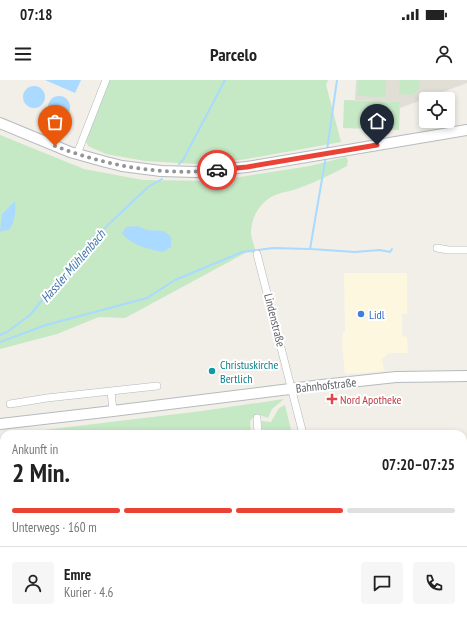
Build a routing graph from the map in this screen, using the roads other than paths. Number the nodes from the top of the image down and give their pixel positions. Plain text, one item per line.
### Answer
1 (106, 80) edge
2 (0, 123) edge
3 (467, 130) edge
4 (77, 154) junction
5 (438, 248) dead end
6 (467, 250) edge
7 (257, 254) dead end
8 (467, 376) edge
9 (157, 386) dead end
10 (292, 389) junction
11 (111, 391) junction
12 (10, 404) dead end
13 (113, 411) junction
14 (257, 418) dead end
15 (0, 424) edge
16 (258, 430) edge
17 (302, 430) edge

1 - 4 street
2 - 4 main road
3 - 4 main road
5 - 6 street
7 - 10 street, Lindenstraße
8 - 10 main road, Bahnhofstraße
9 - 11 street
10 - 13 main road, Bahnhofstraße
10 - 17 street, Lindenstraße
11 - 12 street
11 - 13 street
13 - 15 main road, Bahnhofstraße
14 - 16 street

